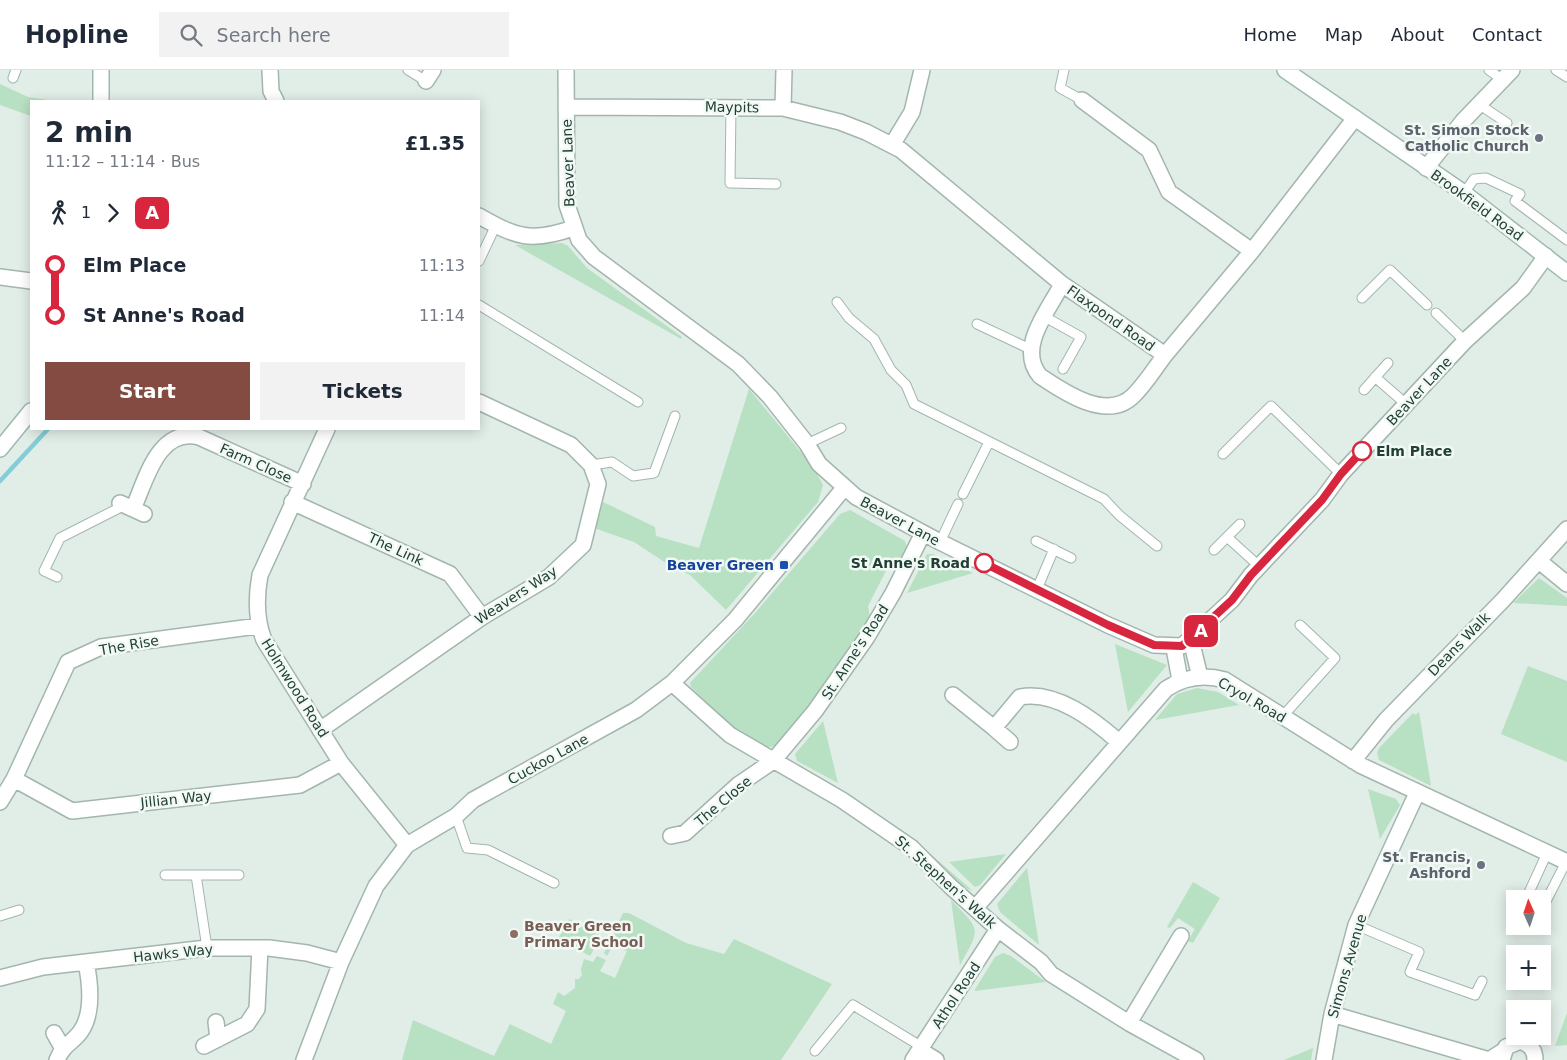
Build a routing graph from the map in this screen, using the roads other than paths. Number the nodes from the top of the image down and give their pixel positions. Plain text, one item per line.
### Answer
1 (102, 70) edge
2 (270, 70) edge
3 (408, 70) edge
4 (566, 70) edge
5 (784, 70) edge
6 (922, 70) edge
7 (1064, 70) edge
8 (1285, 70) edge
9 (1489, 70) edge
10 (1556, 70) edge
11 (1507, 75) edge
12 (430, 76) edge
13 (1567, 77) edge
14 (100, 100) edge
15 (276, 100) edge
16 (1082, 100) joint
17 (1480, 105) junction
18 (566, 107) junction
19 (731, 107) junction
20 (783, 108) junction
21 (1355, 118) junction
22 (1507, 123) dead end
23 (892, 145) junction
24 (1426, 168) junction
25 (776, 184) dead end
26 (1464, 193) junction
27 (480, 217) edge
28 (496, 225) junction
29 (573, 228) junction
30 (1567, 240) edge
31 (1252, 251) junction
32 (1546, 256) junction
33 (480, 259) edge
34 (1567, 273) edge
35 (0, 277) edge
36 (30, 281) edge
37 (1062, 284) junction
38 (1362, 298) dead end
39 (837, 302) dead end
40 (1427, 305) dead end
41 (480, 306) edge
42 (1436, 313) dead end
43 (1045, 316) junction
44 (977, 324) dead end
45 (1465, 341) junction
46 (1030, 350) junction
47 (1165, 355) junction
48 (1388, 363) dead end
49 (1063, 369) dead end
50 (1375, 377) junction
51 (1364, 390) dead end
52 (480, 402) edge
53 (638, 402) dead end
54 (1406, 404) junction
55 (30, 412) edge
56 (675, 416) dead end
57 (842, 428) dead end
58 (327, 430) edge
59 (989, 442) junction
60 (806, 444) junction
61 (0, 449) edge
62 (1223, 454) dead end
63 (591, 465) junction
64 (1341, 474) junction
65 (303, 484) junction
66 (844, 488) junction
67 (963, 494) dead end
68 (292, 502) junction
69 (958, 504) dead end
70 (130, 508) joint
71 (1240, 524) dead end
72 (1567, 529) edge
73 (923, 533) junction
74 (1227, 537) junction
75 (1036, 541) dead end
76 (940, 542) junction
77 (1157, 546) dead end
78 (1054, 549) junction
79 (1214, 550) dead end
80 (1071, 558) dead end
81 (1539, 561) junction
82 (1259, 566) junction
83 (57, 577) dead end
84 (1567, 584) edge
85 (1038, 589) junction
86 (482, 617) junction
87 (1300, 625) dead end
88 (258, 626) junction
89 (1191, 640) junction
90 (1174, 648) junction
91 (1200, 677) junction
92 (1180, 680) junction
93 (672, 683) junction
94 (953, 695) dead end
95 (1282, 717) junction
96 (994, 728) junction
97 (320, 730) junction
98 (1010, 742) dead end
99 (1119, 742) junction
100 (773, 761) junction
101 (1353, 761) junction
102 (341, 763) junction
103 (14, 779) junction
104 (1416, 793) junction
105 (0, 802) edge
106 (456, 816) junction
107 (671, 836) dead end
108 (407, 845) junction
109 (1548, 854) junction
110 (1566, 862) edge
111 (165, 875) dead end
112 (196, 875) junction
113 (239, 875) dead end
114 (554, 883) dead end
115 (1530, 890) edge
116 (1551, 891) edge
117 (976, 907) junction
118 (19, 910) dead end
119 (0, 916) edge
120 (1356, 925) junction
121 (998, 929) junction
122 (1181, 936) dead end
123 (207, 948) junction
124 (260, 948) junction
125 (86, 962) junction
126 (341, 962) junction
127 (0, 978) edge
128 (1482, 981) dead end
129 (1332, 1014) junction
130 (216, 1022) dead end
131 (1129, 1023) junction
132 (54, 1033) dead end
133 (218, 1039) junction
134 (204, 1046) dead end
135 (815, 1050) dead end
136 (918, 1052) edge
137 (60, 1054) edge
138 (1502, 1056) edge
139 (304, 1060) edge
140 (936, 1060) edge
141 (1196, 1060) edge
142 (1324, 1060) edge
143 (1535, 1060) edge

1 - 14 street
2 - 15 street
3 - 12 lane
4 - 18 street, Beaver Lane
5 - 20 street
6 - 23 street
7 - 16 lane
8 - 21 street, Brookfield Road
9 - 11 lane
10 - 13 lane
11 - 17 street
16 - 31 street
17 - 22 lane
17 - 24 street
18 - 19 street, Maypits
18 - 29 street, Beaver Lane
19 - 20 street, Maypits
19 - 25 lane
20 - 23 street, Maypits
21 - 24 street, Brookfield Road
21 - 31 street, Flaxpond Road
23 - 37 street, Flaxpond Road
24 - 26 street, Brookfield Road
26 - 30 lane
26 - 32 street, Brookfield Road
27 - 28 street
28 - 29 street
28 - 33 lane
29 - 60 street, Beaver Lane
31 - 47 street, Flaxpond Road
32 - 34 street
32 - 45 street, Beaver Lane
35 - 36 street
37 - 43 street
37 - 47 street, Flaxpond Road
38 - 40 lane
39 - 59 lane
41 - 53 lane
42 - 45 lane
43 - 46 street
43 - 49 lane
44 - 46 lane
45 - 54 street, Beaver Lane
46 - 47 street
48 - 50 lane
50 - 51 lane
50 - 54 lane
52 - 63 street
54 - 64 street, Beaver Lane
55 - 61 street
56 - 63 lane
57 - 60 lane
58 - 65 street, Holmwood Road
59 - 67 lane
59 - 77 lane
60 - 66 street, Beaver Lane
62 - 64 lane
63 - 86 street, Weavers Way
64 - 82 street, Beaver Lane
65 - 68 street, Holmwood Road
65 - 70 street, Farm Close
66 - 73 street, Beaver Lane
66 - 93 street, Cuckoo Lane
68 - 86 street, The Link
68 - 88 street, Holmwood Road
69 - 76 lane
70 - 83 lane
71 - 74 lane
72 - 81 street, Deans Walk
73 - 76 street, Beaver Lane
73 - 100 street, St. Anne's Road
74 - 79 lane
74 - 82 lane
75 - 78 lane
76 - 85 street, Beaver Lane
78 - 80 lane
78 - 85 lane
81 - 84 street
81 - 101 street, Deans Walk
82 - 89 street, Beaver Lane
85 - 90 street, Beaver Lane
86 - 97 street, Weavers Way
87 - 95 lane
88 - 97 street, Holmwood Road
88 - 103 street, The Rise
89 - 90 street, Beaver Lane
89 - 91 street
90 - 92 street
91 - 92 street, Cryol Road
91 - 95 street, Cryol Road
92 - 99 street, Cryol Road
93 - 100 street, St. Stephen's Walk
93 - 106 street, Cuckoo Lane
94 - 96 street
95 - 101 street, Cryol Road
96 - 98 street
96 - 99 street
97 - 102 street, Holmwood Road
99 - 117 street, Cryol Road
100 - 107 street, The Close
100 - 117 street, St. Stephen's Walk
101 - 104 street, Cryol Road
102 - 103 street, Jillian Way
102 - 108 street, Holmwood Road
103 - 105 street, The Rise
104 - 109 street, Cryol Road
104 - 120 street, Simons Avenue
106 - 108 street, Cuckoo Lane
106 - 114 lane
108 - 126 street, Cuckoo Lane
109 - 110 street, Cryol Road
109 - 115 lane
110 - 116 lane
111 - 112 lane
112 - 113 lane
112 - 123 lane
117 - 121 street, St. Stephen's Walk
118 - 119 lane
120 - 128 lane
120 - 129 street, Simons Avenue
121 - 131 street, St. Stephen's Walk
121 - 136 street, Athol Road
122 - 131 street
123 - 124 street, Hawks Way
123 - 125 street, Hawks Way
124 - 126 street, Hawks Way
124 - 133 street
125 - 127 street, Hawks Way
125 - 137 street
126 - 139 street, Cuckoo Lane
129 - 138 street
129 - 142 street, Simons Avenue
130 - 133 street
131 - 141 street, St. Stephen's Walk
132 - 137 street
133 - 134 street
135 - 136 lane
136 - 140 street
138 - 143 street

